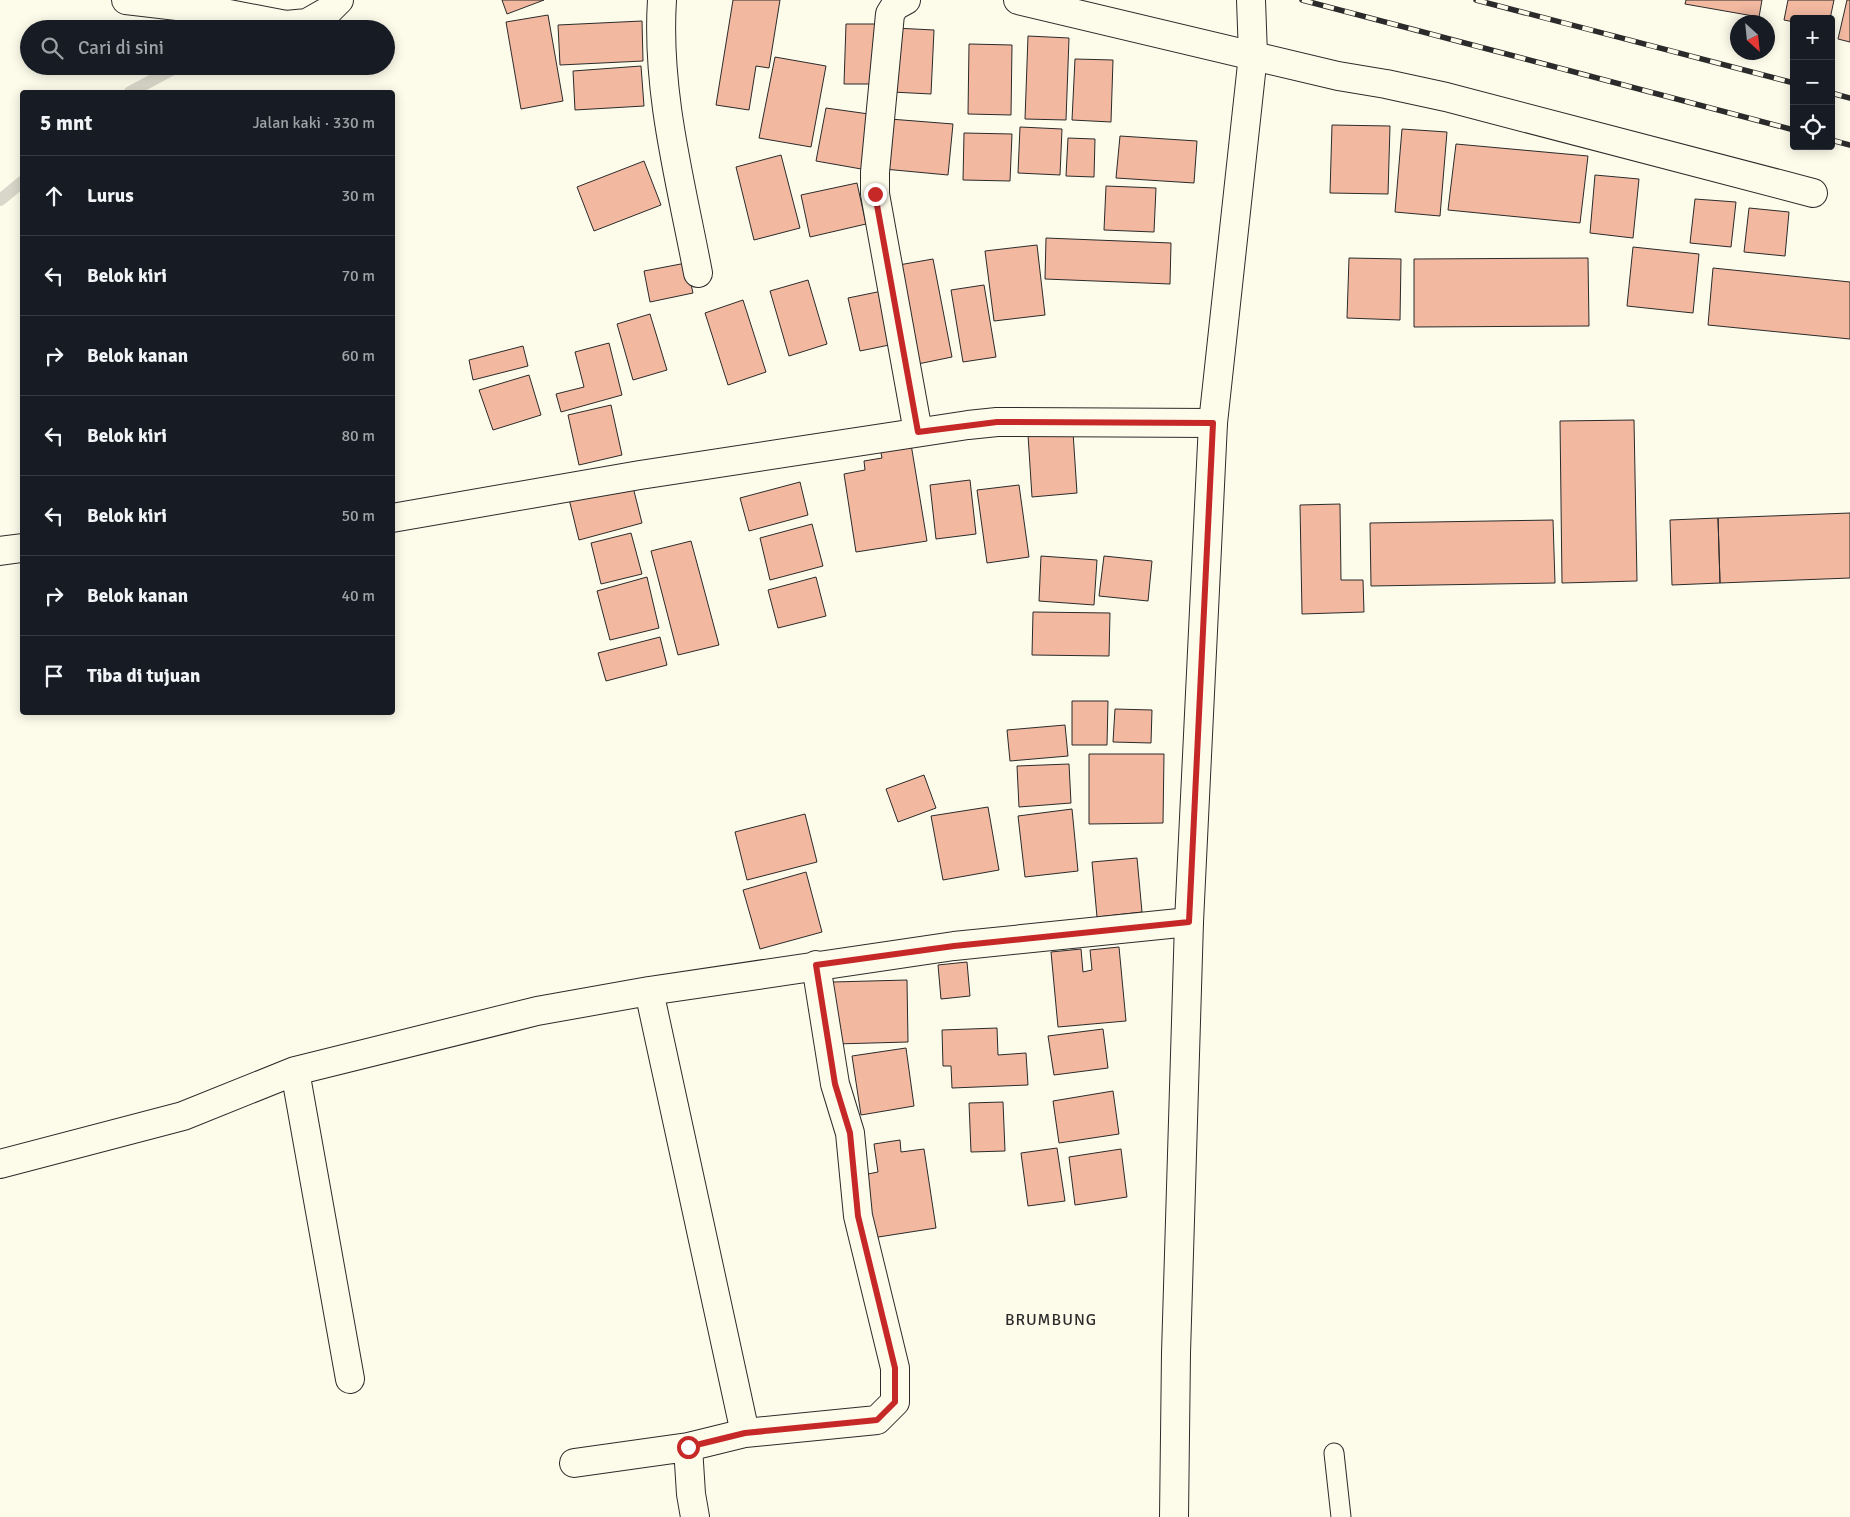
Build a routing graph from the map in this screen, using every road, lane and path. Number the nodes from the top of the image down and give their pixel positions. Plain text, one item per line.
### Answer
1 (126, 0) edge
2 (339, 0) edge
3 (662, 0) edge
4 (906, 0) edge
5 (1018, 0) edge
6 (1251, 0) edge
7 (260, 20) edge
8 (312, 20) edge
9 (1253, 55) junction
10 (1813, 193) dead end
11 (698, 273) dead end
12 (1213, 423) junction
13 (918, 432) junction
14 (395, 517) edge
15 (20, 548) edge
16 (0, 551) edge
17 (1189, 922) junction
18 (816, 965) junction
19 (649, 991) junction
20 (295, 1071) junction
21 (0, 1164) edge
22 (350, 1380) dead end
23 (745, 1433) junction
24 (688, 1447) junction
25 (1334, 1453) dead end
26 (574, 1463) dead end
27 (695, 1517) edge
28 (1174, 1517) edge
29 (1340, 1517) edge

1 - 7 street
2 - 8 street
3 - 11 street
4 - 13 street
5 - 9 street
6 - 9 street
9 - 10 street
9 - 12 street
12 - 13 street
12 - 17 street
13 - 14 street
15 - 16 street
17 - 18 street
17 - 28 street
18 - 19 street
18 - 23 street
19 - 20 street
19 - 23 street
20 - 21 street
20 - 22 street
23 - 24 street
24 - 26 street
24 - 27 street
25 - 29 lane

